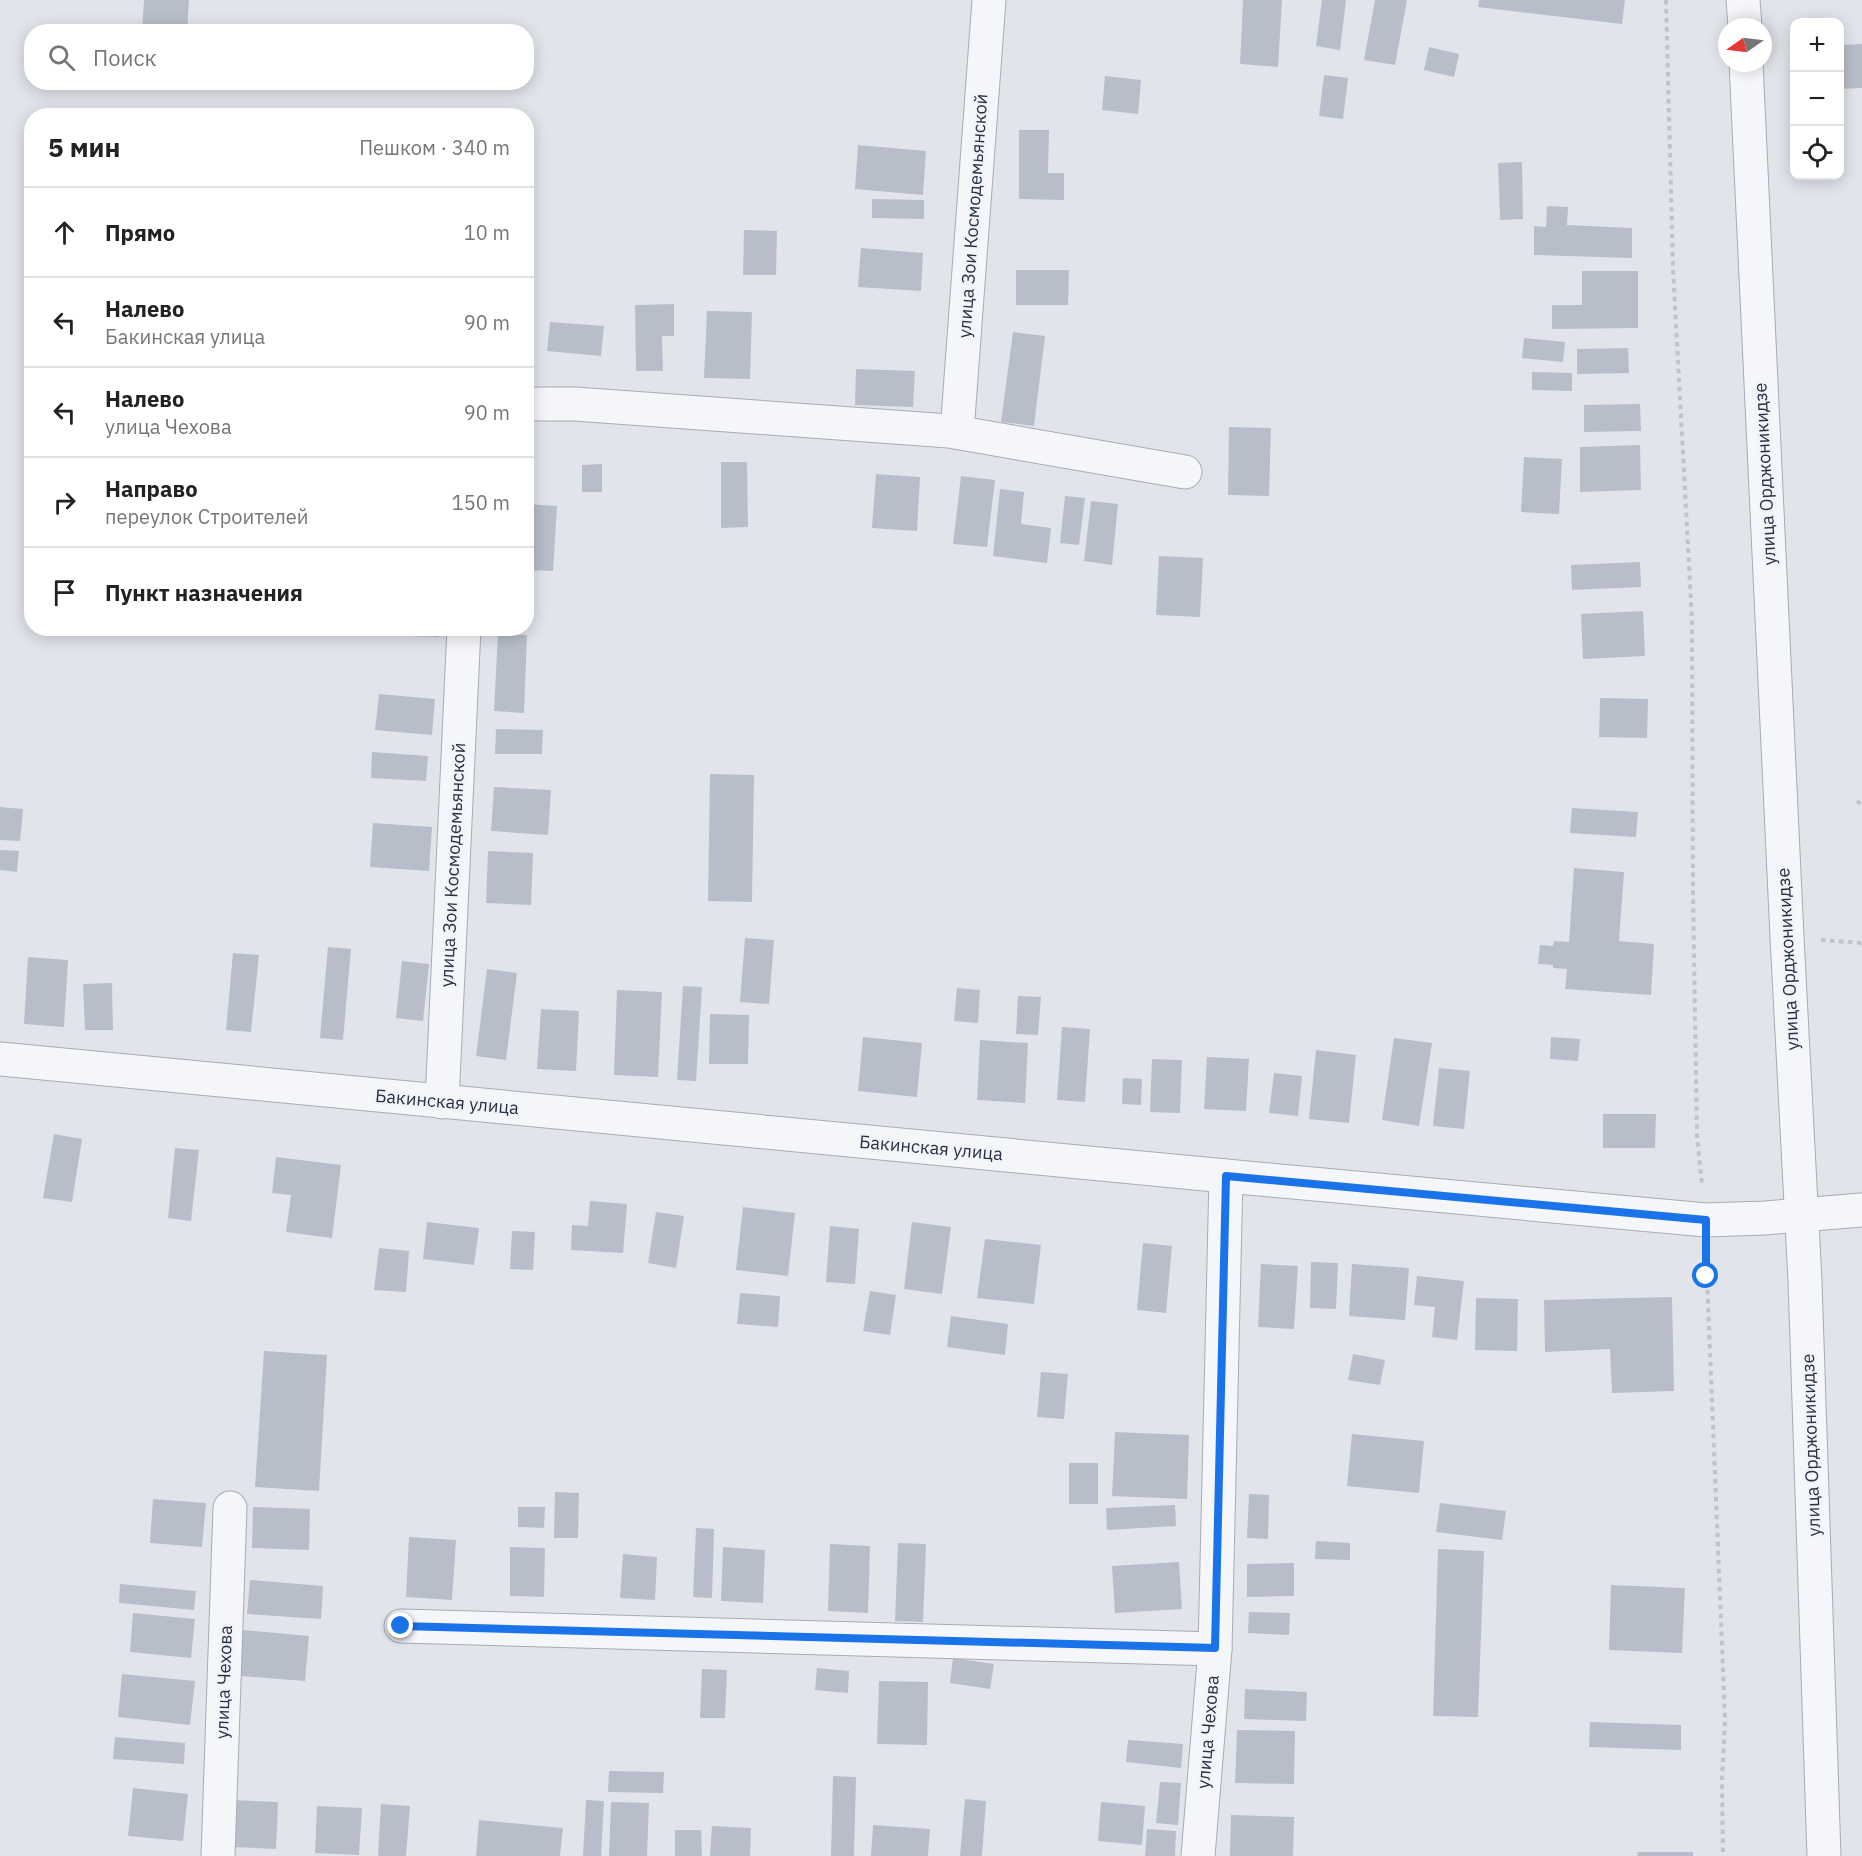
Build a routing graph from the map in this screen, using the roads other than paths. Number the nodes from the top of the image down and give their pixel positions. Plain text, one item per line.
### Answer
1 (989, 0) edge
2 (1743, 0) edge
3 (1744, 18) edge
4 (1746, 72) edge
5 (534, 404) edge
6 (957, 432) junction
7 (1185, 472) dead end
8 (464, 636) edge
9 (0, 1059) edge
10 (442, 1102) junction
11 (1226, 1176) junction
12 (1862, 1210) edge
13 (1801, 1216) junction
14 (230, 1508) dead end
15 (401, 1626) dead end
16 (1215, 1648) junction
17 (218, 1856) edge
18 (1198, 1856) edge
19 (1824, 1856) edge

1 - 6 street, улица Зои Космодемьянской
2 - 3 street
4 - 13 street, улица Орджоникидзе
5 - 6 street
6 - 7 street
8 - 10 street, улица Зои Космодемьянской
9 - 10 street, Бакинская улица
10 - 11 street, Бакинская улица
11 - 13 street, Бакинская улица
11 - 16 street, улица Чехова
12 - 13 street, Бакинская улица
13 - 19 street, улица Орджоникидзе
14 - 17 street, улица Чехова
15 - 16 street
16 - 18 street, улица Чехова

